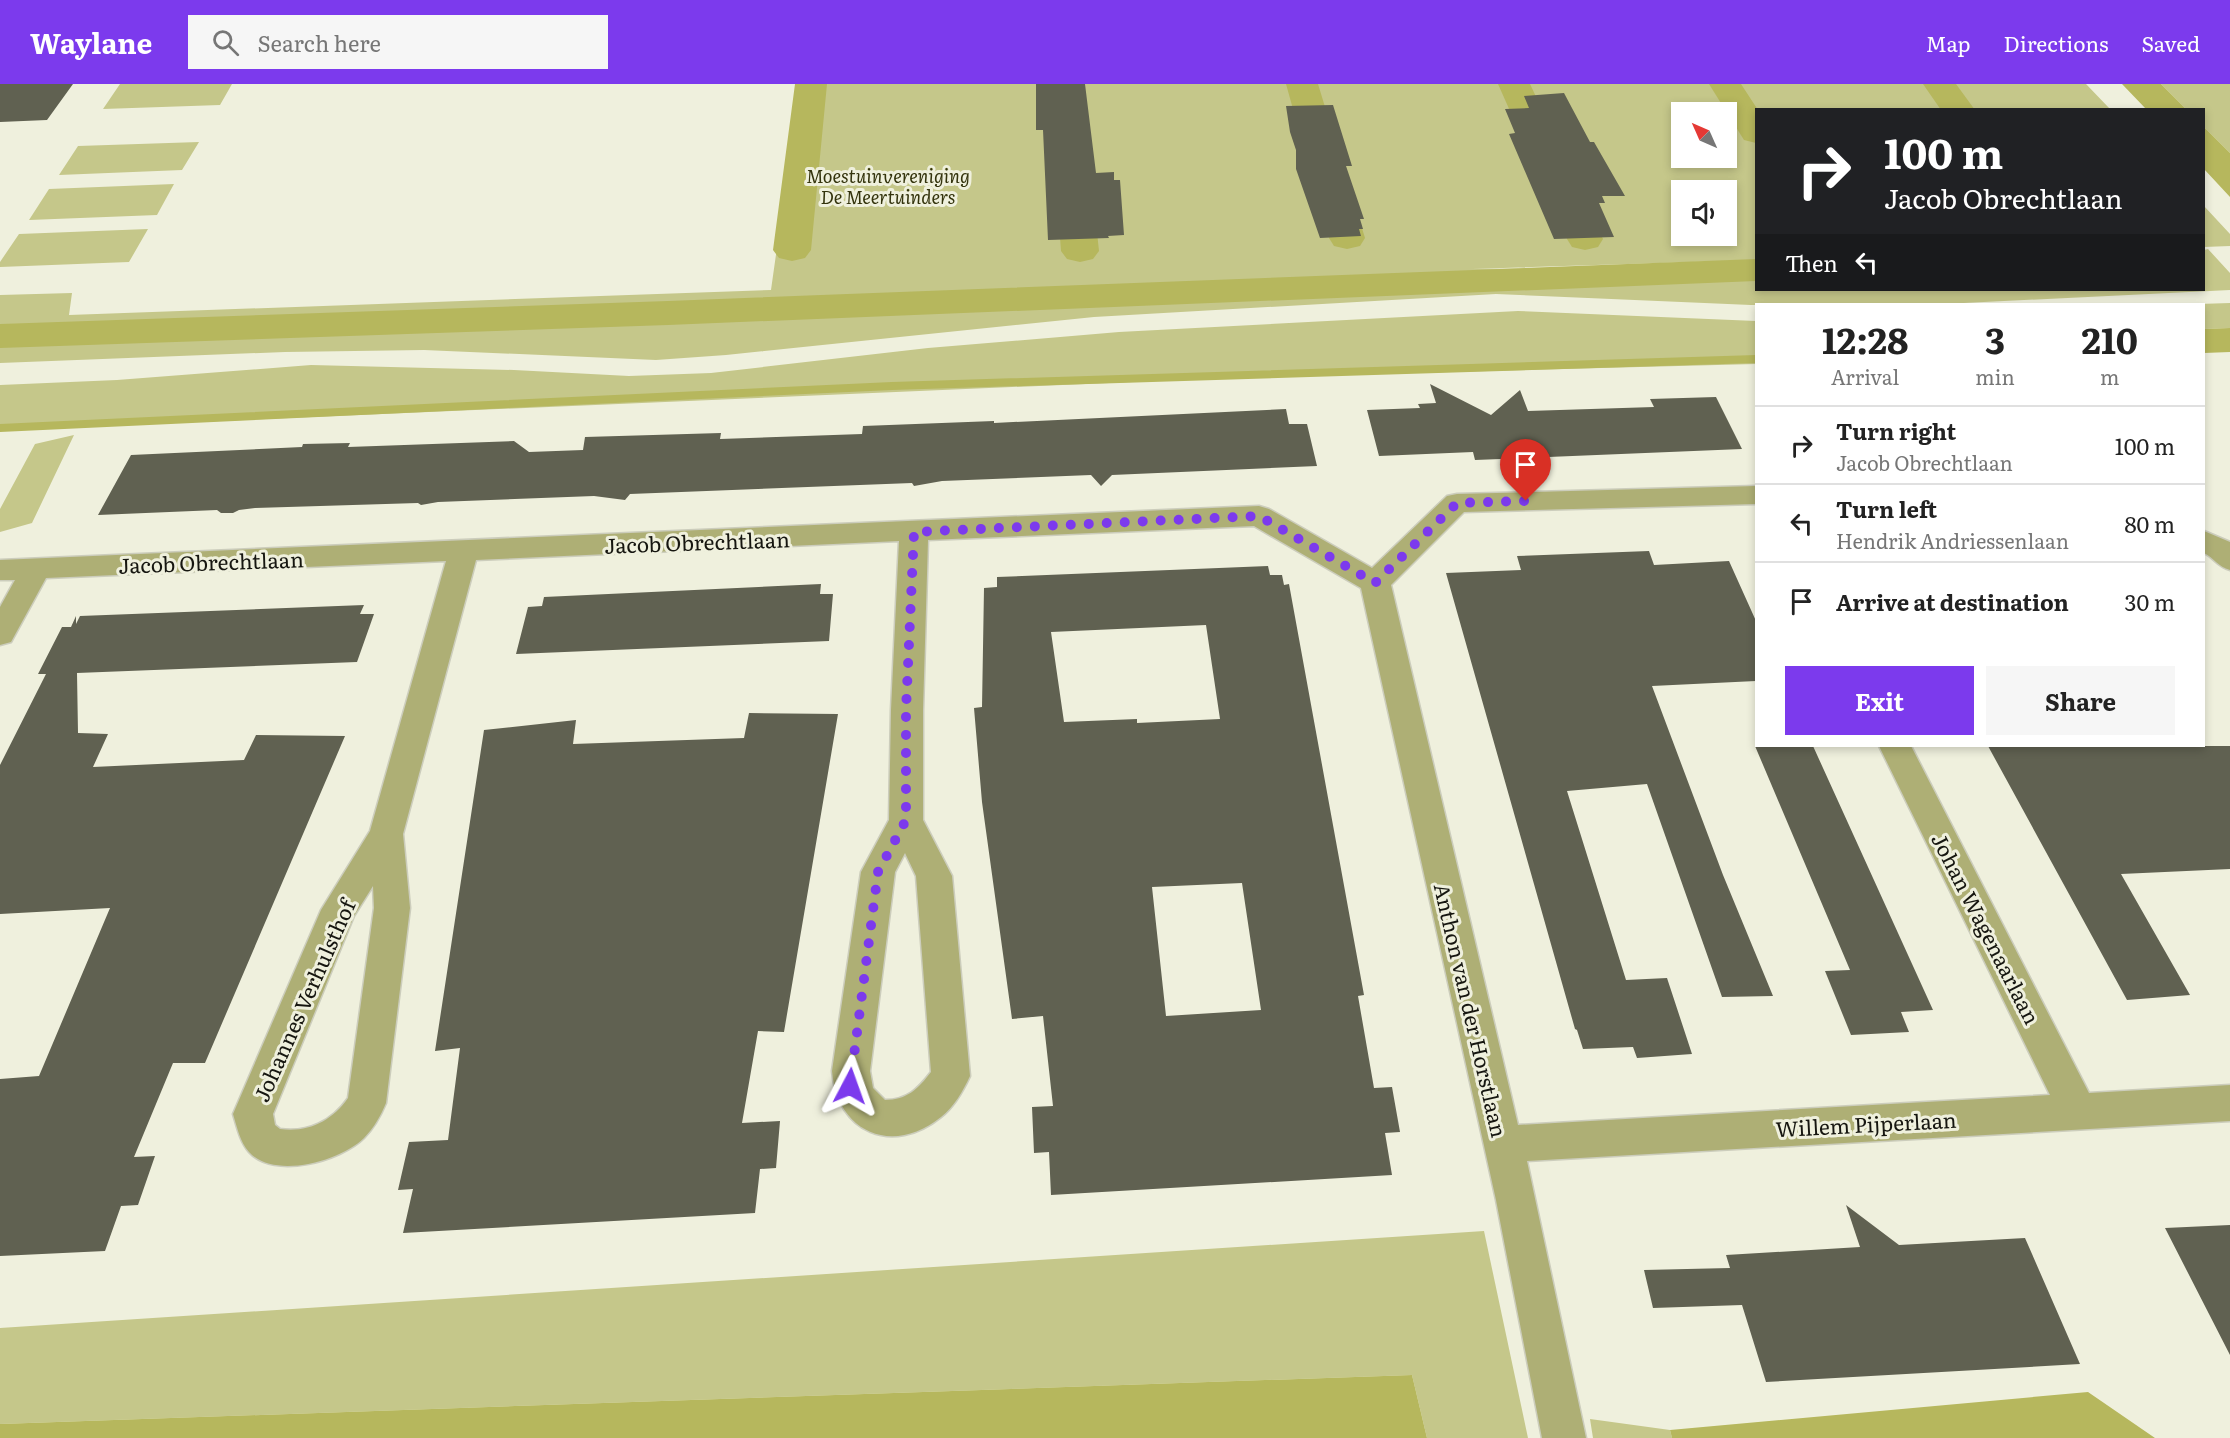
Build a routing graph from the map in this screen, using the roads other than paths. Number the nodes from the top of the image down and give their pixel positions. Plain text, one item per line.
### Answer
1 (1755, 495) edge
2 (914, 532) junction
3 (2205, 542) edge
4 (464, 550) junction
5 (2230, 560) edge
6 (36, 569) junction
7 (0, 570) edge
8 (1375, 583) junction
9 (0, 634) edge
10 (1896, 747) edge
11 (906, 820) junction
12 (386, 834) junction
13 (2230, 1102) edge
14 (2078, 1111) junction
15 (1503, 1144) junction
16 (1564, 1438) edge

1 - 8 street
2 - 4 street, Jacob Obrechtlaan
2 - 8 street, Jacob Obrechtlaan
2 - 11 street
3 - 5 street
4 - 6 street, Jacob Obrechtlaan
4 - 12 street, Johannes Verhulsthof
6 - 7 street, Jacob Obrechtlaan
6 - 9 street
8 - 15 street, Anthon van der Horstlaan
10 - 14 street, Johan Wagenaarlaan
11 - 11 street
12 - 12 street, Johannes Verhulsthof
13 - 14 street, Willem Pijperlaan
14 - 15 street, Willem Pijperlaan
15 - 16 street, Anthon van der Horstlaan

